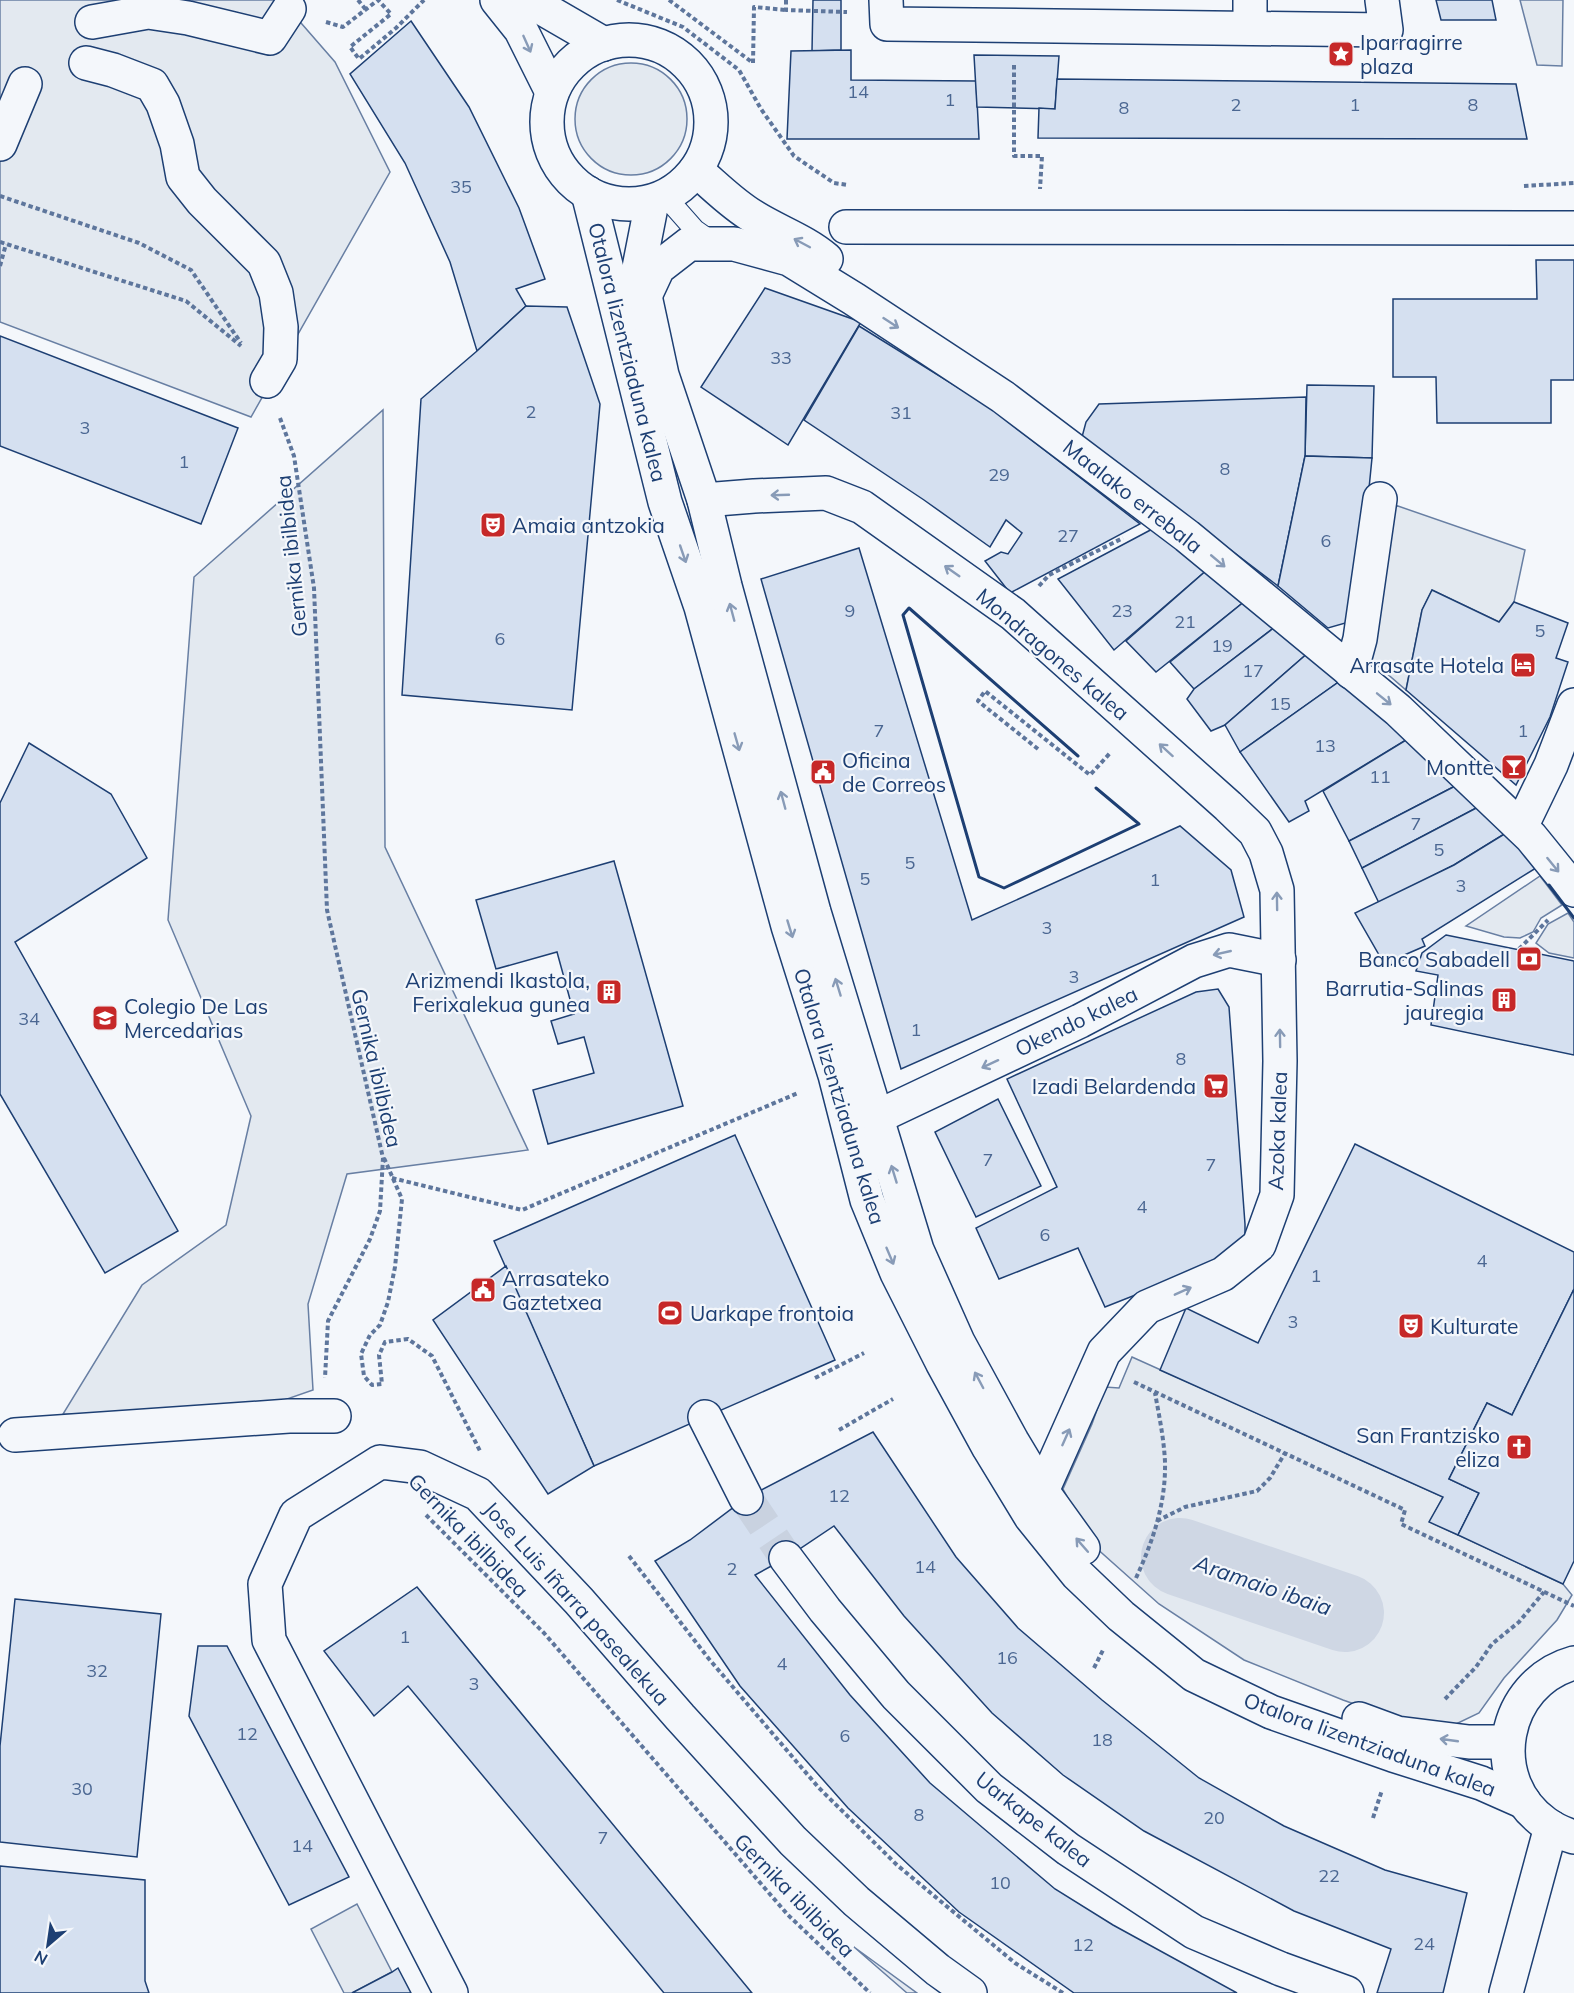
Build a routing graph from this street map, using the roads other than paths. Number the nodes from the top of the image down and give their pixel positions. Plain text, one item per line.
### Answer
1 (497, 0) edge
2 (528, 0) edge
3 (1382, 0) edge
4 (289, 9) road end
5 (887, 12) edge
6 (1140, 13) edge
7 (1250, 14) edge
8 (92, 22) dead end
9 (604, 44) junction
10 (86, 63) dead end
11 (25, 84) dead end
12 (552, 92) junction
13 (0, 144) edge
14 (696, 170) junction
15 (588, 193) junction
16 (658, 199) junction
17 (846, 227) dead end
18 (1574, 228) edge
19 (715, 244) junction
20 (644, 298) junction
21 (854, 299) junction
22 (267, 381) road end
23 (1380, 499) dead end
24 (704, 500) junction
25 (1351, 672) junction
26 (1574, 705) edge
27 (1521, 827) junction
28 (1565, 902) edge
29 (1279, 960) junction
30 (877, 1117) junction
31 (334, 1416) road end
32 (705, 1417) dead end
33 (15, 1435) dead end
34 (1042, 1491) junction
35 (746, 1498) tunnel mouth
36 (786, 1558) tunnel mouth
37 (1124, 1606) junction
38 (1574, 1663) edge
39 (1508, 1742) junction
40 (1524, 1802) junction
41 (1563, 1832) edge
42 (451, 1993) edge
43 (970, 1993) edge
44 (1347, 1993) edge
45 (1506, 1993) edge

1 -> 12 street
2 - 9 street
3 - 7 street
4 - 8 street
5 - 6 street
6 - 7 street
9 - 12 street
9 - 14 street
10 - 22 street
11 - 13 street
12 - 15 street
14 - 16 street
21 -> 14 street
15 - 16 street
15 -> 37 street, Otalora lizentziaduna kalea
16 - 19 lane
16 - 20 street, Otalora lizentziaduna kalea
17 - 18 street
19 - 20 street, Maalako errebala
19 - 21 street, Maalako errebala
20 - 24 street, Otalora lizentziaduna kalea
21 -> 25 street, Maalako errebala
23 - 25 street
29 -> 24 street, Mondragones kalea
30 -> 24 street, Otalora lizentziaduna kalea
25 -> 27 street, Maalako errebala
26 - 27 street
27 -> 28 street, Maalako errebala
29 -> 30 street, Okendo kalea
34 -> 29 street, Azoka kalea
34 -> 30 street, Otalora lizentziaduna kalea
31 - 33 street
32 - 35 street
37 -> 34 street, Otalora lizentziaduna kalea
36 - 44 street, Uarkape kalea
39 -> 37 street, Otalora lizentziaduna kalea
37 - 40 street, Otalora lizentziaduna kalea
38 - 39 street
39 - 40 street
40 - 41 street
41 - 45 street
42 - 43 street, Jose Luis Iñarra pasealekua

